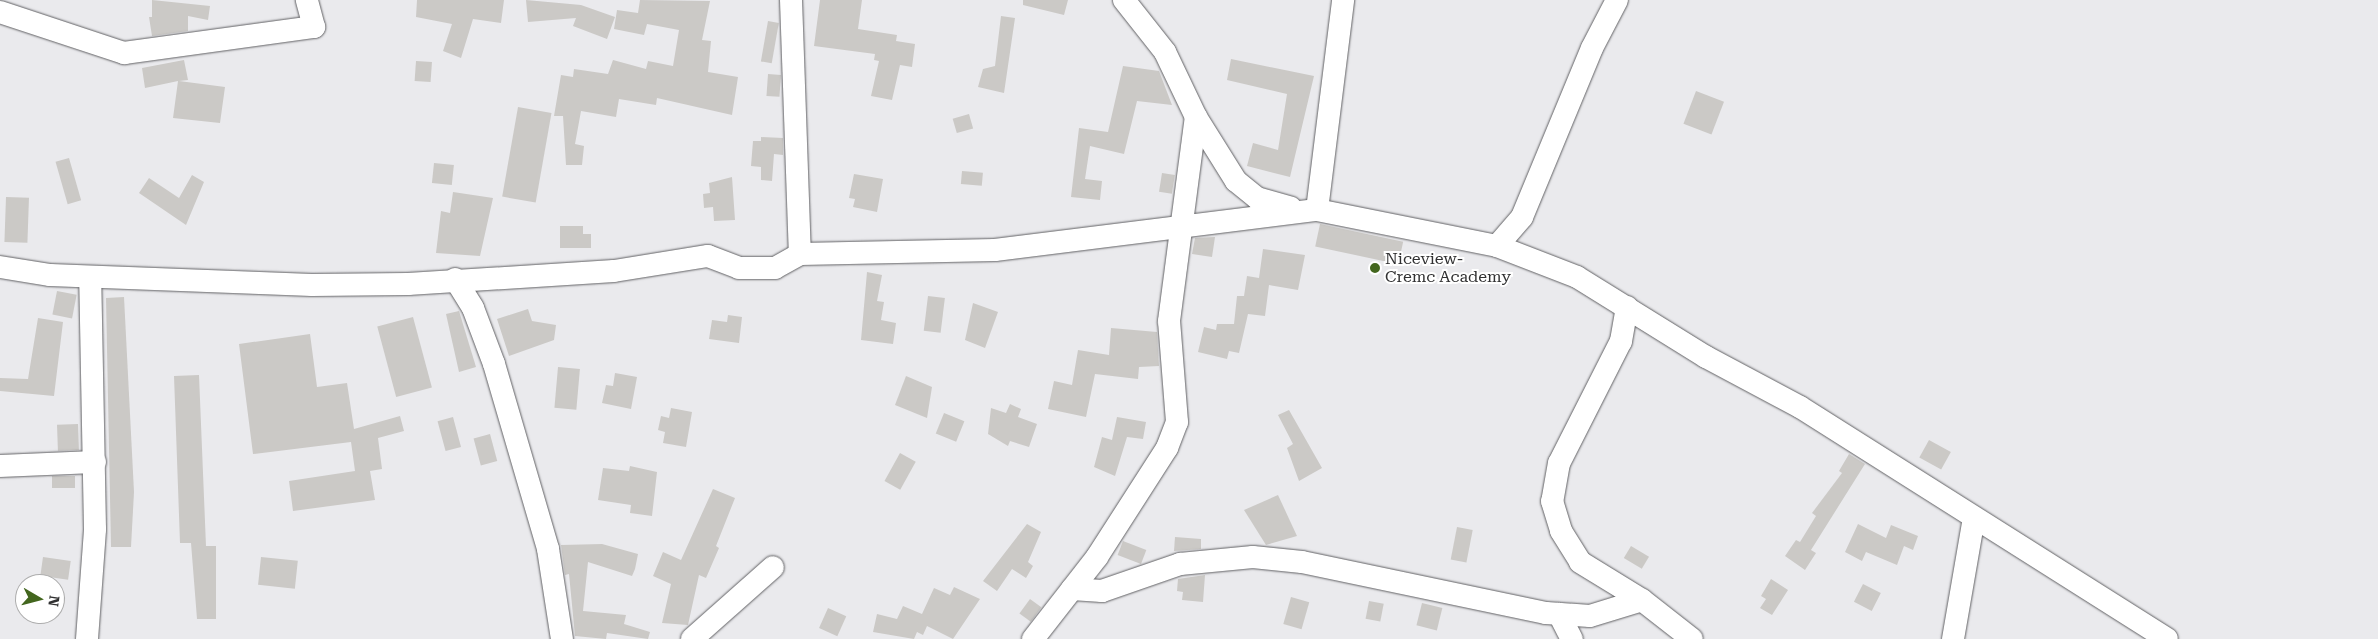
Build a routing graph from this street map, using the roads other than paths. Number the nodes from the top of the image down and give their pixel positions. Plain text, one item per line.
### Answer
1 (307, 0) edge
2 (791, 0) edge
3 (1124, 0) edge
4 (1343, 0) edge
5 (1617, 0) edge
6 (0, 12) edge
7 (1196, 117) junction
8 (1307, 210) junction
9 (1184, 228) junction
10 (1497, 246) junction
11 (800, 254) junction
12 (0, 267) edge
13 (90, 277) junction
14 (455, 279) junction
15 (1627, 307) junction
16 (95, 462) junction
17 (0, 466) edge
18 (1974, 518) junction
19 (773, 567) dead end
20 (1072, 589) junction
21 (1642, 600) junction
22 (1559, 614) junction
23 (87, 639) edge
24 (562, 639) edge
25 (692, 639) edge
26 (1033, 639) edge
27 (1572, 639) edge
28 (1692, 639) edge
29 (1953, 639) edge
30 (2167, 639) edge

1 - 6 street
2 - 11 street
3 - 7 street
4 - 8 street
5 - 10 street
7 - 8 street
7 - 9 street
8 - 9 street
8 - 10 street
9 - 11 street
9 - 20 street
10 - 15 street
11 - 14 street
12 - 13 street
13 - 14 street
13 - 16 street
14 - 24 street
15 - 18 street
15 - 21 street
16 - 17 street
16 - 23 street
18 - 29 street
18 - 30 street
19 - 25 street
20 - 22 street
20 - 26 street
21 - 22 street
21 - 28 street
22 - 27 street

